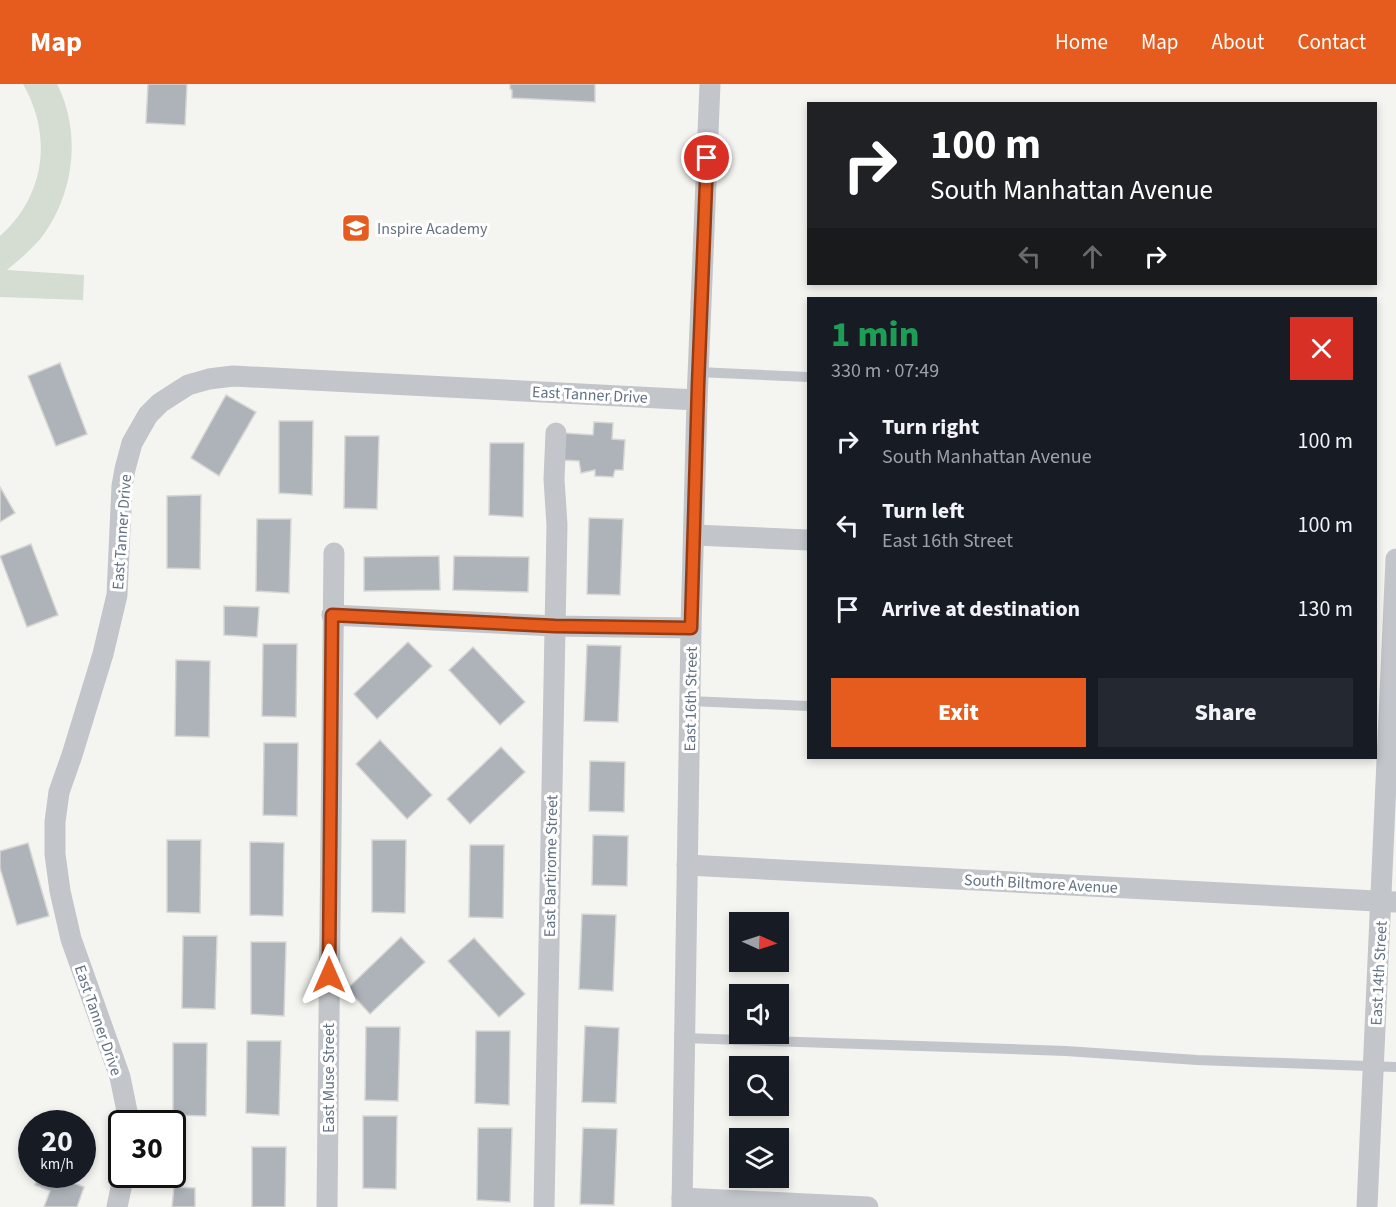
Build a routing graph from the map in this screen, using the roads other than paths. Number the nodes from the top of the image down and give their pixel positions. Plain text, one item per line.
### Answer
1 (710, 84) edge
2 (699, 372) junction
3 (807, 377) edge
4 (698, 400) junction
5 (556, 433) dead end
6 (694, 535) junction
7 (807, 540) edge
8 (334, 553) dead end
9 (1396, 559) edge
10 (1377, 569) edge
11 (1396, 570) edge
12 (332, 615) junction
13 (555, 626) junction
14 (691, 628) junction
15 (690, 701) junction
16 (807, 706) edge
17 (1387, 737) edge
18 (687, 865) junction
19 (1389, 901) edge
20 (684, 1038) junction
21 (1374, 1066) junction
22 (1396, 1067) edge
23 (127, 1110) edge
24 (121, 1188) edge
25 (682, 1202) edge
26 (117, 1207) edge
27 (327, 1207) edge
28 (544, 1207) edge
29 (868, 1207) edge
30 (1367, 1207) edge

1 - 2 street, East 16th Street
2 - 3 lane
2 - 4 street, East 16th Street
4 - 6 street, East 16th Street
4 - 23 street, East Tanner Drive
5 - 13 street, East Bartirome Street
6 - 7 street
6 - 14 street, East 16th Street
8 - 12 street, East Muse Street
9 - 11 street, East 14th Street
10 - 11 street
11 - 17 street, East 14th Street
12 - 13 street
12 - 27 street, East Muse Street
13 - 14 street
13 - 28 street, East Bartirome Street
14 - 15 street, East 16th Street
15 - 16 lane
15 - 18 street, East 16th Street
17 - 19 street, East 14th Street
18 - 19 street, South Biltmore Avenue
18 - 20 street, East 16th Street
19 - 21 street, East 14th Street
20 - 21 lane
20 - 25 street, East 16th Street
21 - 22 lane
21 - 30 street, East 14th Street
24 - 26 street
25 - 29 street

